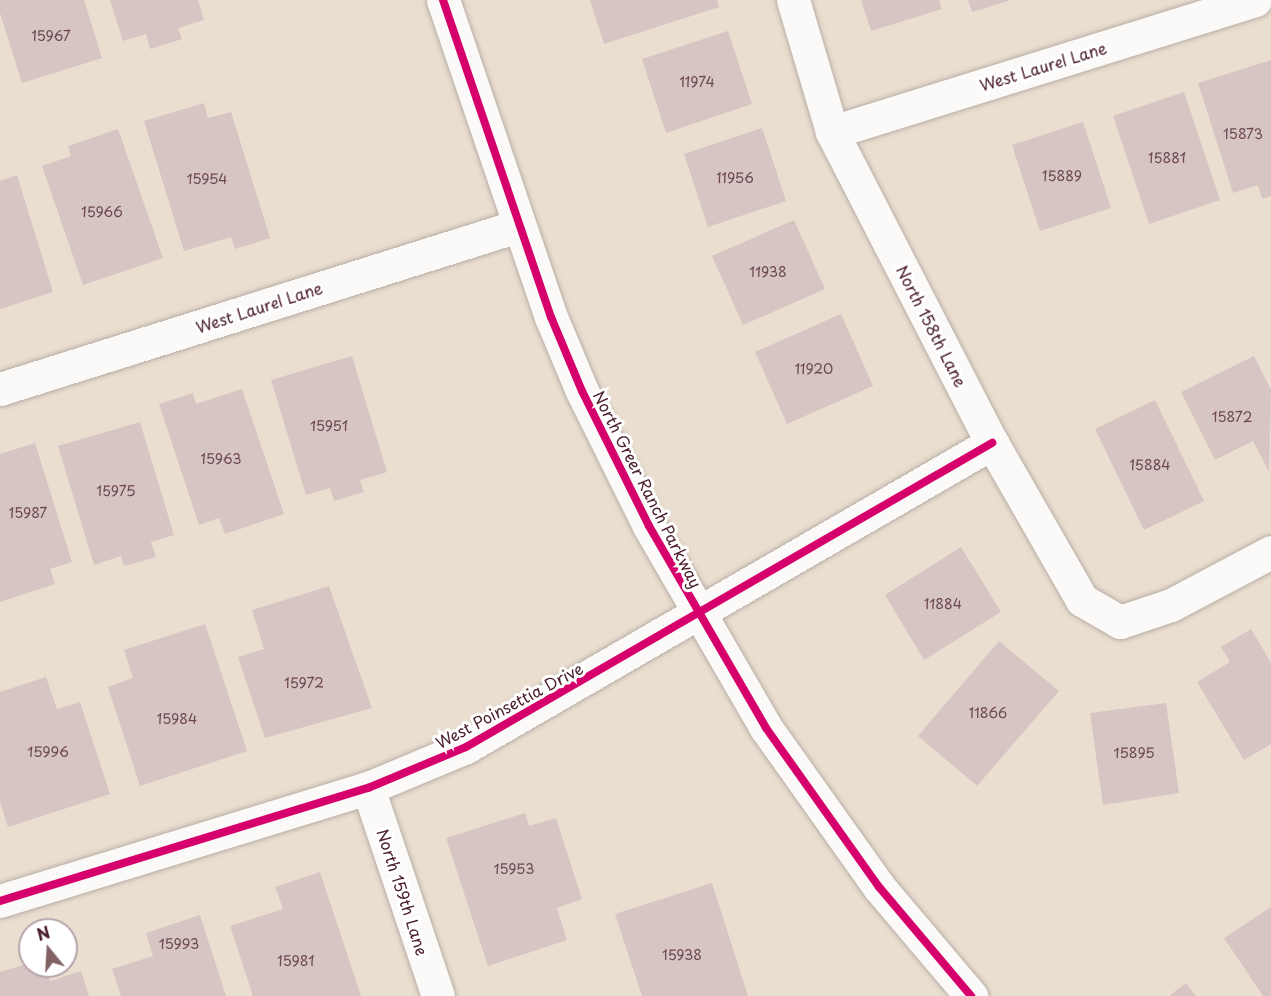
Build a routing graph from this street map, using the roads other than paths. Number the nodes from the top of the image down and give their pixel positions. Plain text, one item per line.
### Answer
1 (443, 0) edge
2 (793, 0) edge
3 (1255, 0) edge
4 (832, 132) junction
5 (518, 226) junction
6 (0, 389) edge
7 (992, 444) junction
8 (1271, 552) edge
9 (699, 615) junction
10 (368, 788) junction
11 (0, 901) edge
12 (438, 996) edge
13 (971, 996) edge

1 - 5 street, North Greer Ranch Parkway
2 - 4 street, North 158th Lane
3 - 4 street, West Laurel Lane
4 - 7 street, North 158th Lane
5 - 6 street, West Laurel Lane
5 - 9 street, North Greer Ranch Parkway
7 - 8 street, North 158th Lane
7 - 9 street, West Poinsettia Drive
9 - 10 street, West Poinsettia Drive
9 - 13 street, North Greer Ranch Parkway
10 - 11 street, West Poinsettia Drive
10 - 12 street, North 159th Lane

